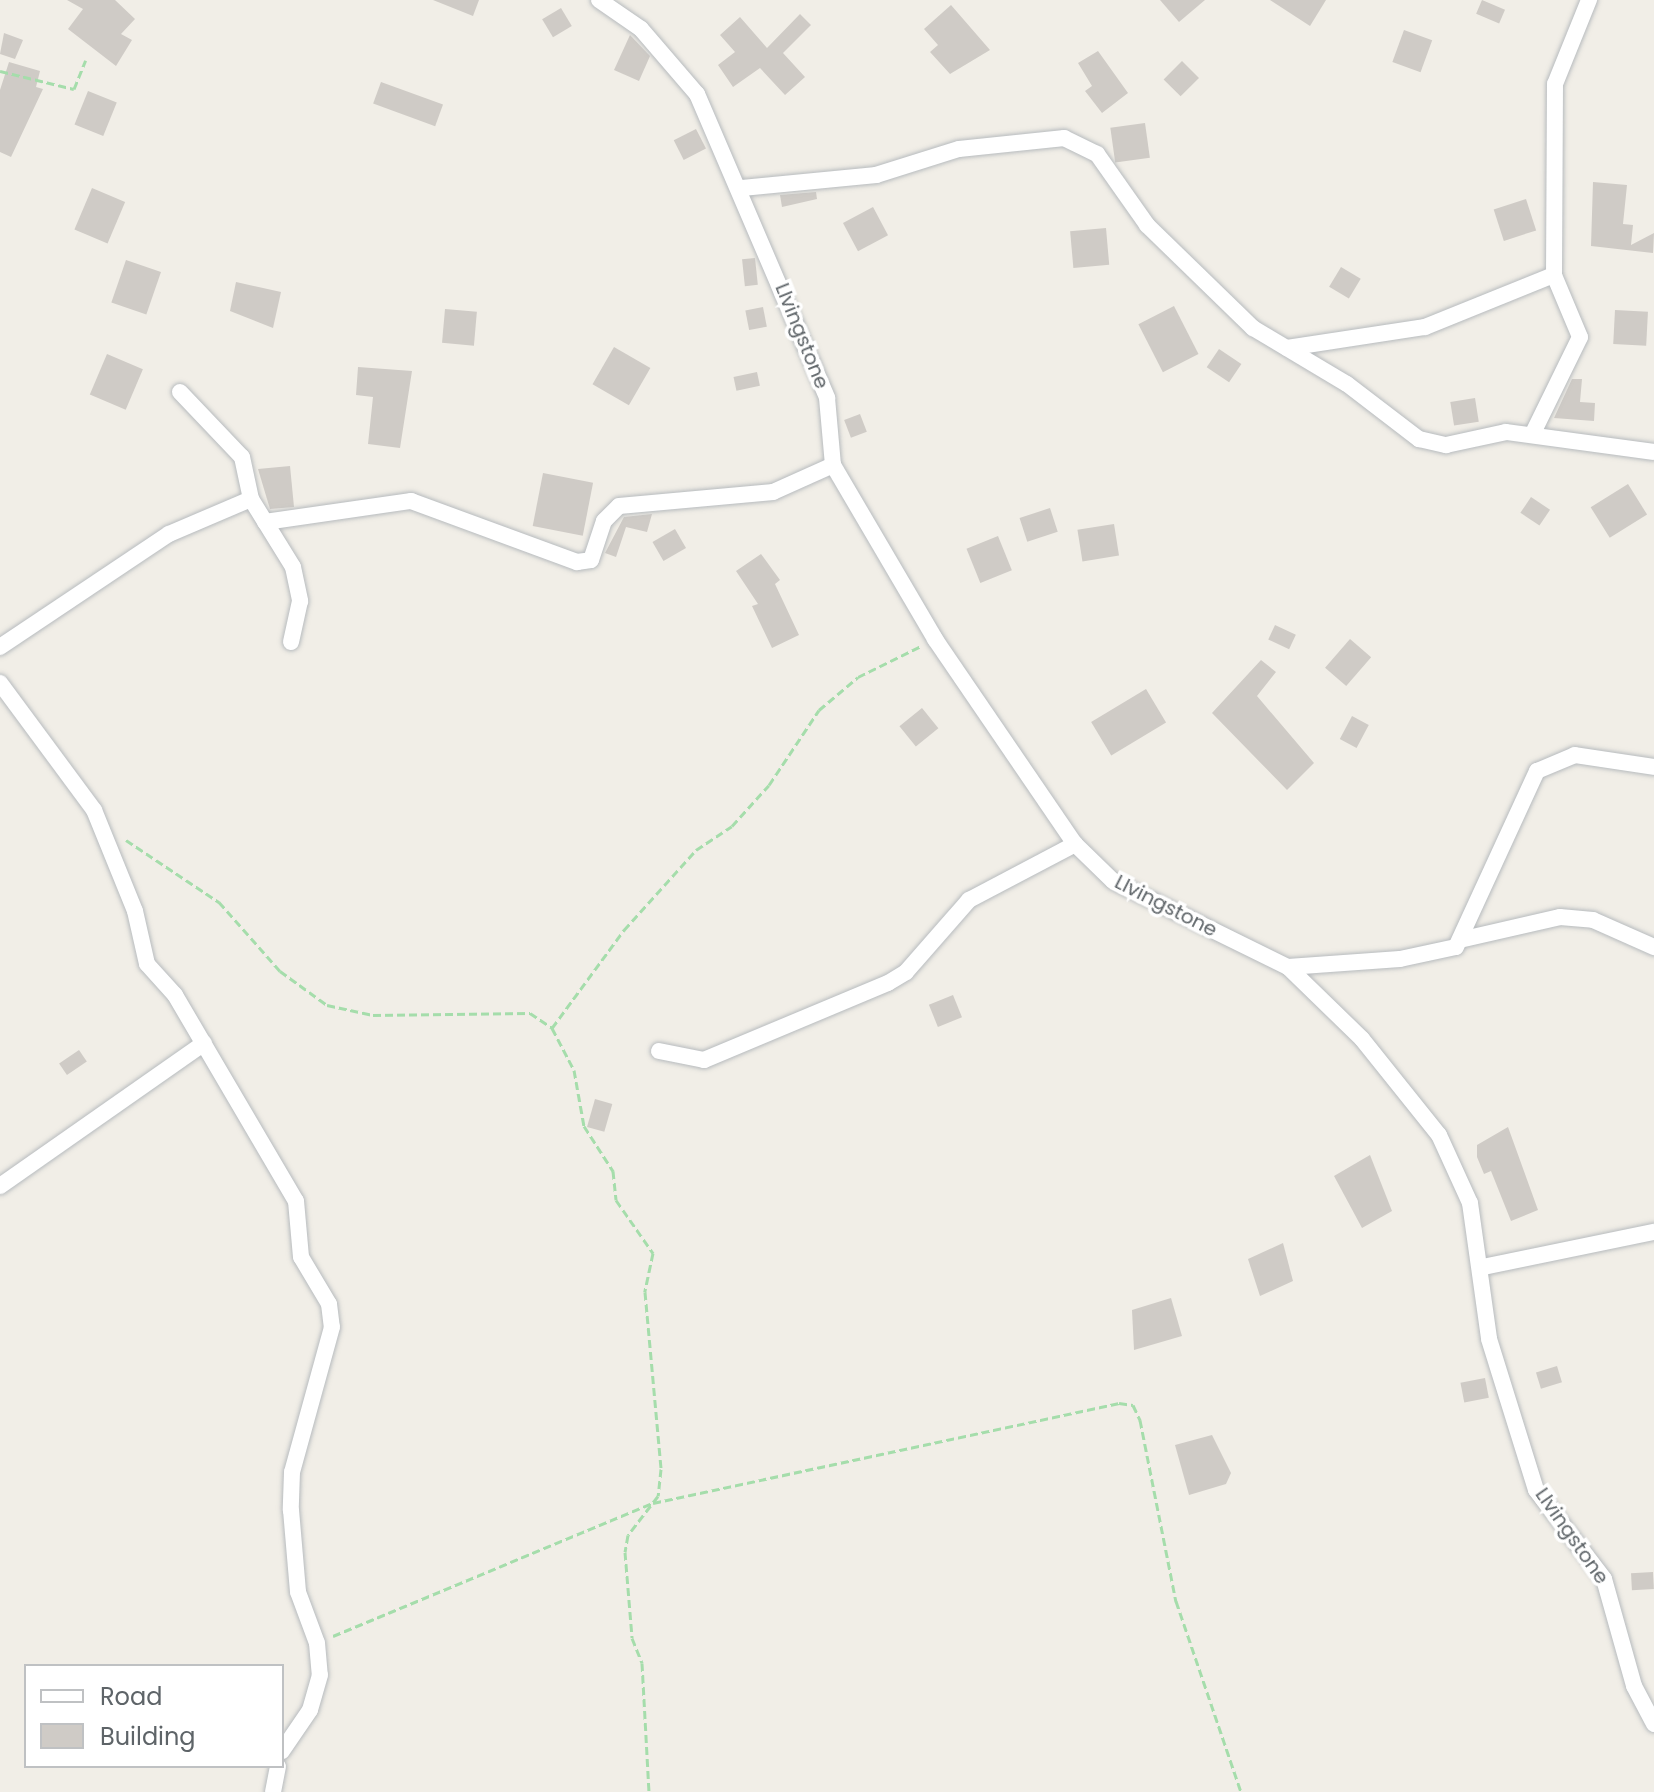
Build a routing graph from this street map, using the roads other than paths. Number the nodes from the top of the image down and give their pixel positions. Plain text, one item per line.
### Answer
1 (599, 0) edge
2 (1589, 0) edge
3 (742, 188) junction
4 (1554, 275) junction
5 (1287, 348) junction
6 (180, 392) dead end
7 (1532, 435) junction
8 (1654, 452) edge
9 (833, 465) junction
10 (251, 499) junction
11 (265, 522) junction
12 (291, 642) dead end
13 (0, 647) edge
14 (0, 683) edge
15 (1654, 767) edge
16 (1075, 844) junction
17 (1464, 939) junction
18 (1654, 947) edge
19 (1288, 967) junction
20 (204, 1043) junction
21 (659, 1051) dead end
22 (0, 1186) edge
23 (1654, 1232) edge
24 (1483, 1267) junction
25 (1654, 1724) edge
26 (284, 1748) edge
27 (278, 1768) edge
28 (273, 1792) edge

1 - 3 street, LIvingstone
2 - 4 street
3 - 5 street
3 - 9 street, LIvingstone
4 - 5 street
4 - 7 street
5 - 7 street
6 - 10 street
7 - 8 street
9 - 11 street
9 - 16 street, LIvingstone
10 - 11 street
10 - 13 street
11 - 12 street
14 - 20 street
15 - 17 street
16 - 19 street, LIvingstone
16 - 21 street
17 - 18 street
17 - 19 street
19 - 24 street, LIvingstone
20 - 22 street
20 - 26 street
23 - 24 street
24 - 25 street, LIvingstone
27 - 28 street

